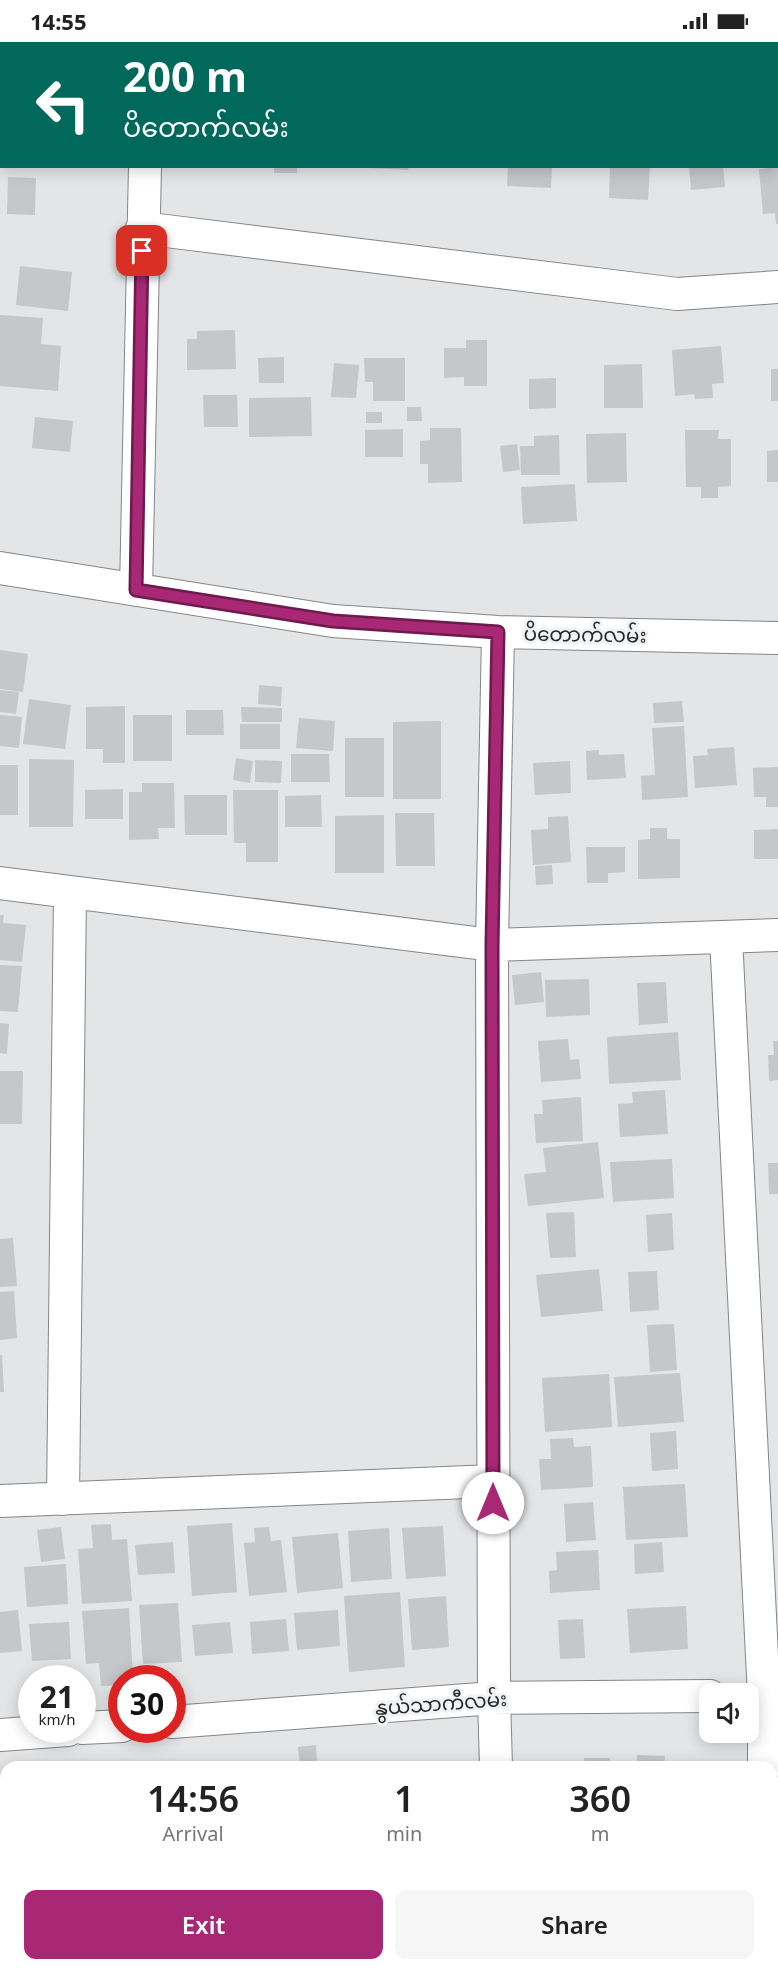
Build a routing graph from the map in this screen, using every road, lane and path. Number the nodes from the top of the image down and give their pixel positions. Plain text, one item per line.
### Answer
1 (145, 168) edge
2 (142, 228) junction
3 (778, 287) edge
4 (0, 568) edge
5 (136, 590) junction
6 (498, 632) junction
7 (778, 638) edge
8 (0, 883) edge
9 (70, 892) junction
10 (778, 935) edge
11 (726, 937) junction
12 (492, 945) junction
13 (493, 1482) junction
14 (63, 1499) junction
15 (0, 1501) edge
16 (699, 1696) edge
17 (764, 1696) edge
18 (494, 1698) junction
19 (186, 1721) edge
20 (18, 1733) edge
21 (0, 1734) edge
22 (496, 1761) edge
23 (764, 1761) edge

1 - 2 street
2 - 3 street
2 - 5 street
4 - 5 street, ပိတောက်လမ်း
5 - 6 street, ပိတောက်လမ်း
6 - 7 street, ပိတောက်လမ်း
6 - 12 street
8 - 9 street
9 - 12 street
9 - 14 street
10 - 11 street
11 - 12 street
11 - 17 street
12 - 13 street
13 - 14 street
13 - 18 street
14 - 15 street
16 - 18 street, နွယ်သာကီလမ်း
17 - 23 street
18 - 19 street, နွယ်သာကီလမ်း
18 - 22 street
20 - 21 street

